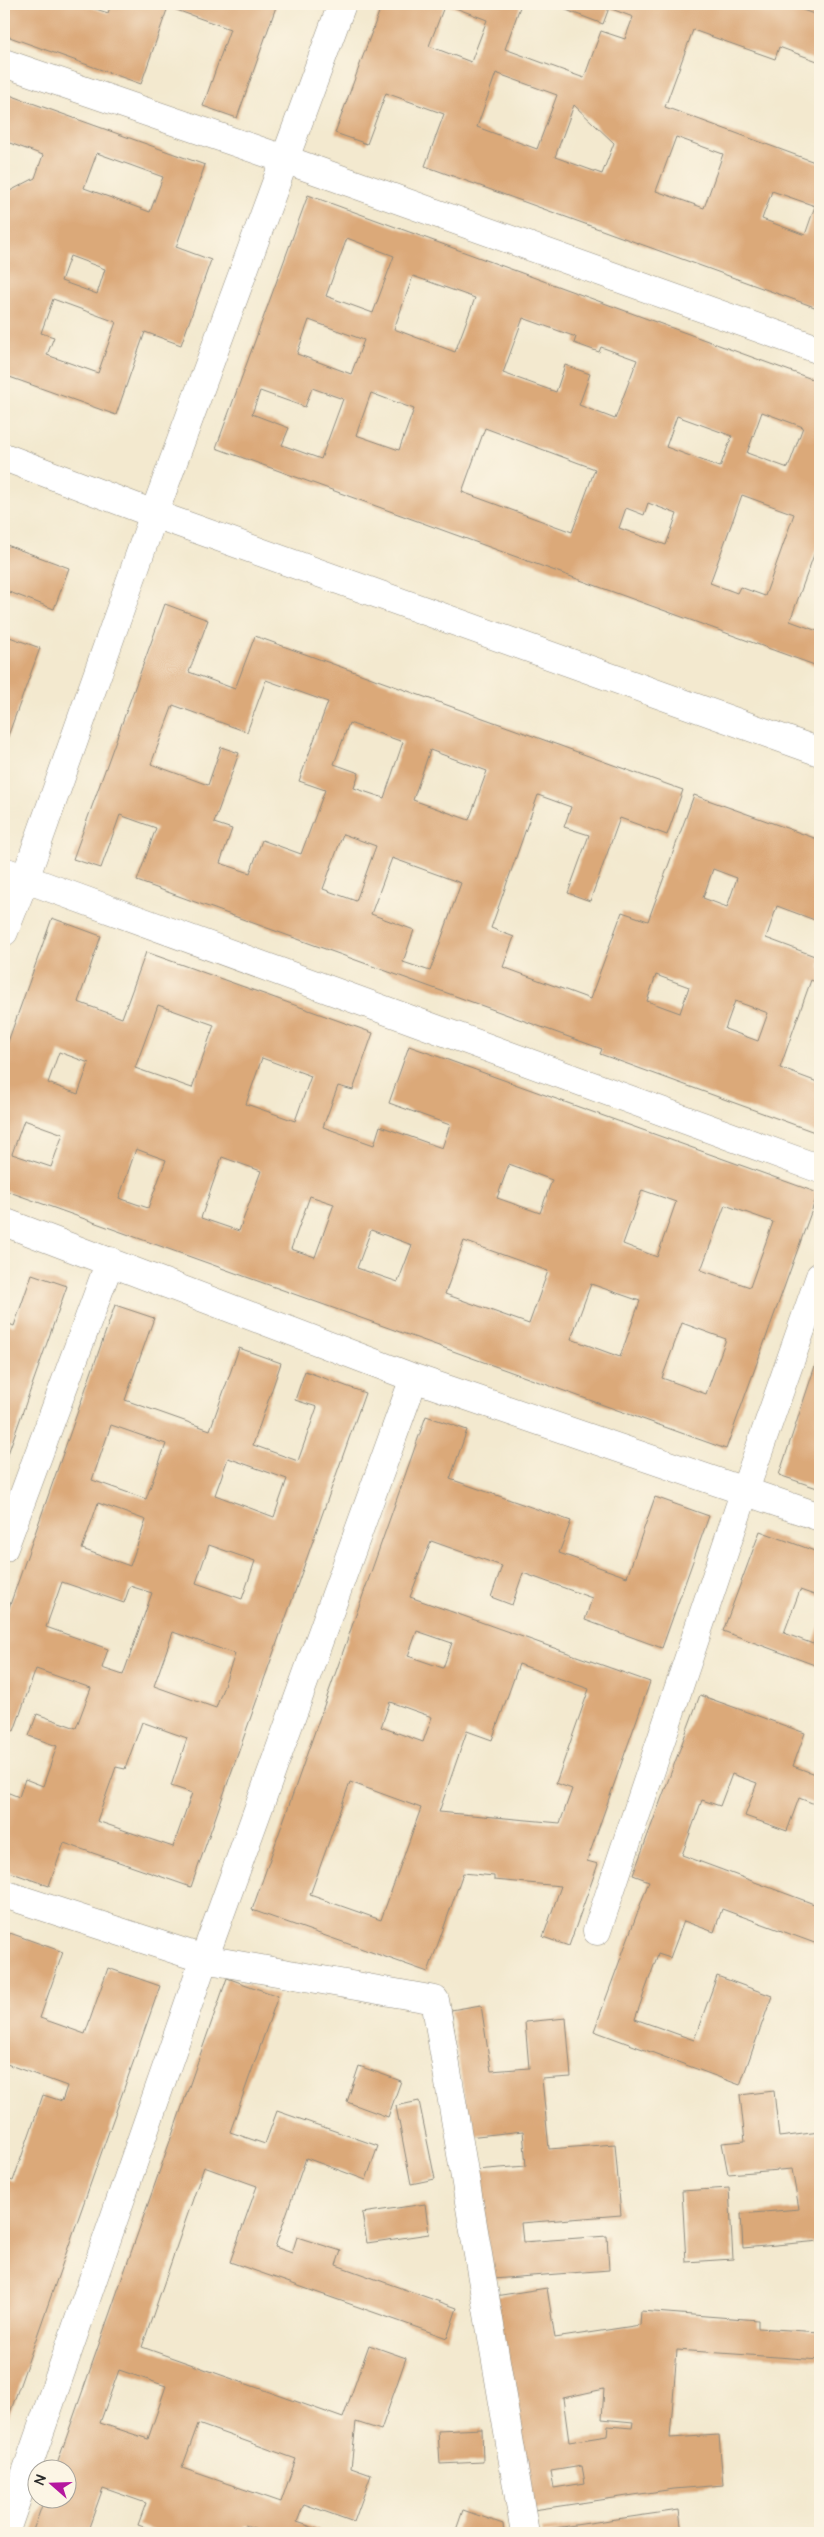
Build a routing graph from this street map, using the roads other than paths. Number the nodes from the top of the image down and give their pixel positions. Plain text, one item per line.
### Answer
1 (342, 4) edge
2 (4, 63) edge
3 (284, 159) junction
4 (820, 350) edge
5 (4, 457) edge
6 (154, 514) junction
7 (820, 752) edge
8 (14, 875) edge
9 (4, 932) edge
10 (820, 1169) edge
11 (4, 1222) edge
12 (110, 1261) junction
13 (820, 1276) edge
14 (414, 1378) junction
15 (745, 1490) junction
16 (820, 1517) edge
17 (4, 1548) edge
18 (4, 1894) edge
19 (597, 1931) dead end
20 (204, 1959) junction
21 (5, 2533) edge
22 (525, 2533) edge

1 - 3 street
2 - 3 street
3 - 4 street
3 - 6 street
5 - 6 street
6 - 7 street
6 - 8 street
8 - 9 street
8 - 10 street
11 - 12 street
12 - 14 street
12 - 17 street
13 - 15 street
14 - 15 street
14 - 20 street
15 - 16 street
15 - 19 street
18 - 20 street
20 - 21 street
20 - 22 street

